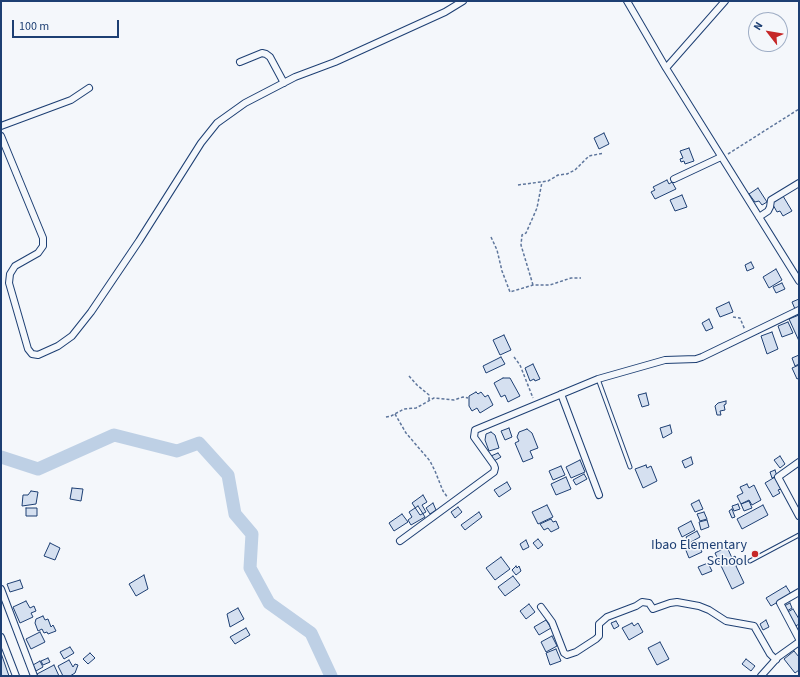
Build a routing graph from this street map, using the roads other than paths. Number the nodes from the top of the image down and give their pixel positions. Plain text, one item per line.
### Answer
1 (463, 1) edge
2 (628, 1) edge
3 (725, 1) edge
4 (240, 62) dead end
5 (666, 68) junction
6 (284, 83) junction
7 (89, 88) dead end
8 (1, 126) edge
9 (1, 136) edge
10 (721, 157) junction
11 (674, 179) dead end
12 (799, 183) edge
13 (759, 217) junction
14 (799, 281) edge
15 (799, 310) edge
16 (598, 379) junction
17 (561, 394) junction
18 (799, 462) edge
19 (630, 466) dead end
20 (599, 495) dead end
21 (799, 516) edge
22 (799, 535) edge
23 (400, 541) dead end
24 (750, 561) dead end
25 (1, 589) edge
26 (799, 592) edge
27 (541, 607) dead end
28 (1, 637) edge
29 (799, 640) edge
30 (776, 660) junction
31 (16, 676) edge
32 (34, 676) edge
33 (761, 676) edge

1 - 6 street
2 - 5 street
3 - 5 street
4 - 6 street
5 - 10 street
6 - 9 street
7 - 8 street
10 - 11 street
10 - 13 street
12 - 13 street
13 - 14 street
15 - 16 street
16 - 17 street
16 - 19 lane
17 - 20 street
17 - 23 street
18 - 21 street
22 - 24 lane
25 - 32 street
26 - 29 street
27 - 30 street
28 - 31 street
29 - 30 street
30 - 33 street

